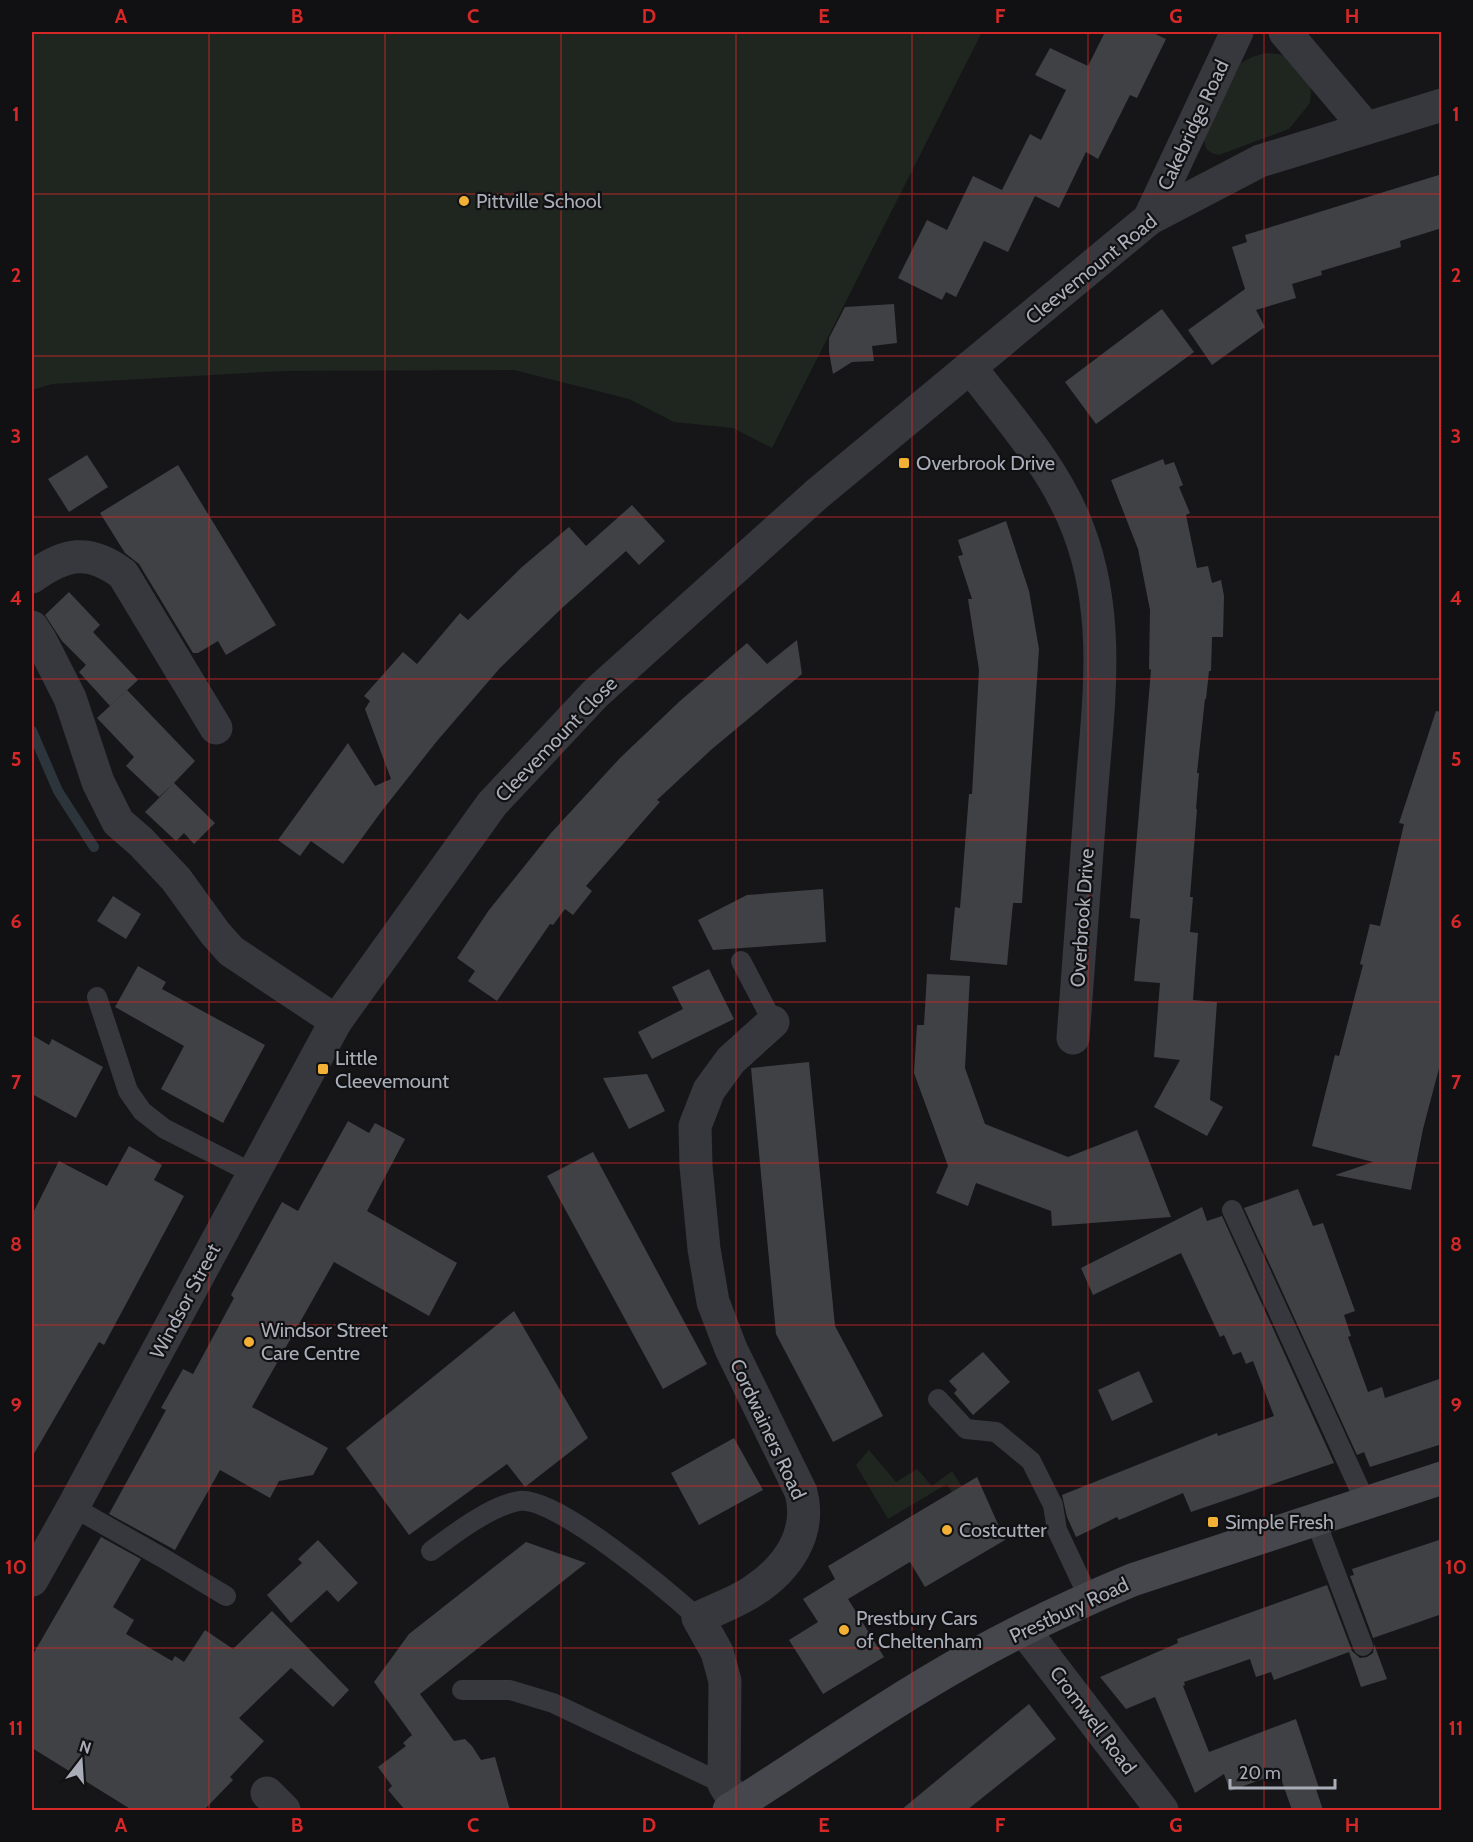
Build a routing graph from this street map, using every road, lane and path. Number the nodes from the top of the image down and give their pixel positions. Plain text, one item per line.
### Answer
1 (1237, 32) edge
2 (1285, 32) edge
3 (1442, 105) edge
4 (1366, 128) junction
5 (1149, 219) junction
6 (970, 367) junction
7 (817, 494) joint
8 (32, 577) edge
9 (32, 627) edge
10 (216, 728) dead end
11 (741, 961) dead end
12 (97, 996) dead end
13 (336, 1021) junction
14 (773, 1022) joint
15 (1073, 1038) dead end
16 (254, 1174) junction
17 (1232, 1210) dead end
18 (938, 1399) dead end
19 (1442, 1478) edge
20 (1366, 1503) junction
21 (73, 1507) junction
22 (1314, 1519) junction
23 (431, 1551) dead end
24 (32, 1580) edge
25 (225, 1596) dead end
26 (1089, 1598) junction
27 (698, 1618) junction
28 (1024, 1630) junction
29 (1362, 1646) dead end
30 (462, 1690) dead end
31 (730, 1800) edge
32 (1162, 1810) edge

1 - 5 street, Cakebridge Road
2 - 4 street
3 - 4 street, Cleevemount Road
4 - 5 street, Cleevemount Road
5 - 6 street, Cleevemount Road
6 - 7 street, Cleevemount Road
6 - 15 street, Overbrook Drive
7 - 13 street, Cleevemount Close
8 - 10 street
9 - 13 street
11 - 14 lane
12 - 16 lane
13 - 16 street, Windsor Street
14 - 27 street, Cordwainers Road
16 - 21 street, Windsor Street
17 - 20 lane
18 - 26 lane
19 - 20 main road, Prestbury Road
20 - 22 main road, Prestbury Road
21 - 24 street, Windsor Street
21 - 25 lane
22 - 26 main road, Prestbury Road
22 - 29 lane
23 - 27 lane
26 - 28 main road, Prestbury Road
27 - 31 street
28 - 31 main road, Prestbury Road
28 - 32 street, Cromwell Road
30 - 31 lane

